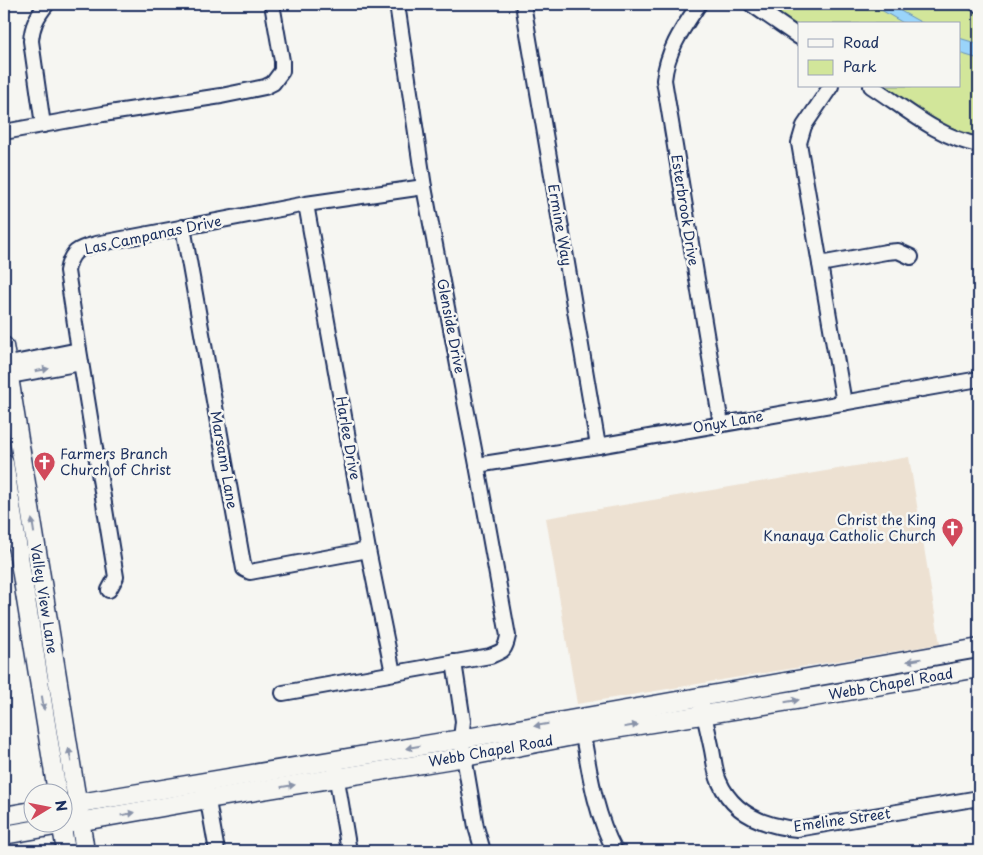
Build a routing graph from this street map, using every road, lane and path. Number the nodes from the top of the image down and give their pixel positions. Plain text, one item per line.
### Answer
1 (47, 4) edge
2 (272, 4) edge
3 (397, 4) edge
4 (524, 4) edge
5 (699, 4) edge
6 (751, 4) edge
7 (798, 36) edge
8 (830, 88) edge
9 (875, 88) edge
10 (43, 125) junction
11 (4, 132) edge
12 (979, 145) edge
13 (424, 187) junction
14 (306, 204) junction
15 (183, 227) junction
16 (911, 257) dead end
17 (820, 264) junction
18 (4, 346) edge
19 (80, 357) junction
20 (6, 371) edge
21 (979, 379) edge
22 (844, 402) junction
23 (720, 424) junction
24 (598, 446) junction
25 (4, 463) edge
26 (478, 465) junction
27 (368, 550) junction
28 (109, 590) dead end
29 (979, 648) edge
30 (44, 653) junction
31 (938, 655) junction
32 (454, 662) junction
33 (979, 668) edge
34 (392, 673) junction
35 (942, 675) junction
36 (754, 687) junction
37 (284, 693) dead end
38 (700, 696) junction
39 (757, 706) junction
40 (704, 715) junction
41 (582, 726) junction
42 (461, 739) junction
43 (465, 757) junction
44 (334, 760) junction
45 (336, 778) junction
46 (55, 782) edge
47 (66, 782) edge
48 (206, 790) junction
49 (979, 798) edge
50 (72, 804) edge
51 (72, 808) edge
52 (22, 813) edge
53 (4, 816) edge
54 (72, 823) edge
55 (80, 823) junction
56 (22, 832) edge
57 (62, 832) edge
58 (4, 835) edge
59 (66, 851) edge
60 (85, 851) edge
61 (217, 851) edge
62 (349, 851) edge
63 (483, 851) edge
64 (614, 851) edge

1 - 10 street
2 - 10 street
3 - 13 street, Glenside Drive
4 - 24 street, Ermine Way
5 - 23 street, Esterbrook Drive
6 - 7 street
8 - 17 street
9 - 12 street
10 - 11 street
13 - 14 street, Las Campanas Drive
13 - 26 street, Glenside Drive
14 - 15 street, Las Campanas Drive
14 - 27 street, Harlee Drive
15 - 19 street, Las Campanas Drive
15 - 27 street, Marsann Lane
16 - 17 street
17 - 22 street
18 - 20 main road, Valley View Lane
19 - 20 street
19 - 28 street, Las Campanas Drive
30 -> 20 main road, Valley View Lane
21 - 22 street, Onyx Lane
22 - 23 street, Onyx Lane
23 - 24 street, Onyx Lane
24 - 26 street, Onyx Lane
25 - 30 main road, Valley View Lane
26 - 32 street, Glenside Drive
27 - 34 street, Harlee Drive
29 - 31 main road, Webb Chapel Road
30 -> 46 main road, Valley View Lane
47 -> 30 main road, Valley View Lane
31 - 35 main road
31 -> 36 main road, Webb Chapel Road
32 - 34 street
32 - 42 street
33 - 35 main road, Webb Chapel Road
34 - 37 street
39 -> 35 main road, Webb Chapel Road
36 - 38 main road, Webb Chapel Road
36 - 39 main road
38 - 40 street, Emeline Street
38 - 41 main road, Webb Chapel Road
39 - 40 main road, Webb Chapel Road
41 -> 40 main road, Webb Chapel Road
40 - 49 street, Emeline Street
41 -> 42 main road, Webb Chapel Road
41 - 43 main road, Webb Chapel Road
41 - 64 street
42 - 43 street
42 -> 44 main road, Webb Chapel Road
43 - 45 main road, Webb Chapel Road
43 - 63 street
44 - 45 street
44 - 48 main road, Webb Chapel Road
48 -> 45 main road, Webb Chapel Road
45 - 62 street
48 - 50 main road, Webb Chapel Road
55 -> 48 main road, Webb Chapel Road
48 - 61 street
51 - 55 main road, Valley View Lane
52 - 53 main road
54 - 55 main road, Webb Chapel Road
55 - 60 main road, Valley View Lane
56 - 58 main road, Webb Chapel Road
57 - 59 main road

